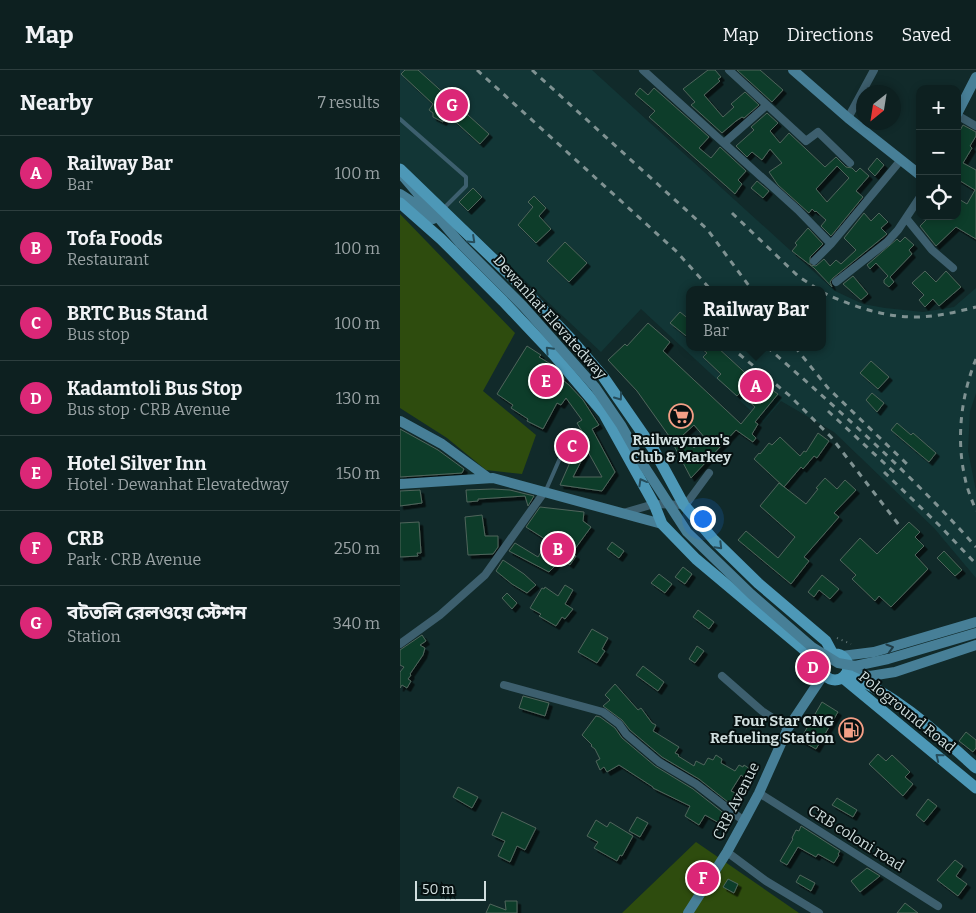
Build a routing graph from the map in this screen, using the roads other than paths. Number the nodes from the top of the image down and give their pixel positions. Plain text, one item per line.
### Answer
1 (643, 70) edge
2 (729, 70) edge
3 (793, 70) edge
4 (874, 70) edge
5 (974, 84) edge
6 (767, 105) junction
7 (961, 107) edge
8 (961, 117) edge
9 (848, 118) junction
10 (400, 119) edge
11 (976, 126) edge
12 (724, 143) junction
13 (900, 161) junction
14 (850, 164) dead end
15 (400, 169) edge
16 (400, 174) edge
17 (919, 175) edge
18 (400, 194) edge
19 (400, 203) edge
20 (916, 203) edge
21 (442, 211) junction
22 (906, 218) junction
23 (460, 243) junction
24 (831, 244) junction
25 (814, 261) dead end
26 (953, 268) dead end
27 (836, 282) dead end
28 (400, 421) edge
29 (571, 432) dead end
30 (709, 473) dead end
31 (487, 478) junction
32 (400, 484) edge
33 (545, 491) junction
34 (654, 504) junction
35 (684, 505) junction
36 (621, 514) junction
37 (662, 524) junction
38 (976, 622) edge
39 (976, 633) edge
40 (400, 644) edge
41 (976, 645) edge
42 (833, 657) junction
43 (824, 674) junction
44 (846, 674) junction
45 (722, 676) dead end
46 (504, 685) dead end
47 (788, 728) junction
48 (976, 768) edge
49 (976, 788) edge
50 (759, 793) junction
51 (744, 820) junction
52 (727, 852) junction
53 (938, 906) dead end
54 (688, 913) edge
55 (819, 913) edge

1 - 12 street
2 - 6 street
3 - 9 main road
4 - 9 street
5 - 7 main road
6 - 12 street
6 - 14 street
8 - 11 street
9 - 13 main road
10 - 21 lane
12 - 24 street
13 - 17 main road
13 - 24 street
15 - 21 main road
16 - 23 main road, Dewanhat Elevatedway
18 - 23 main road, Dewanhat Elevatedway
34 -> 19 main road
20 - 22 street
21 -> 35 main road
22 - 26 street
22 - 27 street
23 - 39 main road, Dewanhat Elevatedway, bridge
24 - 25 street
28 - 31 main road
29 - 33 lane
30 - 35 street
31 - 32 main road
31 - 33 main road
33 - 36 main road
33 - 40 street
34 - 35 street
34 - 36 street
34 - 37 main road
35 -> 42 main road
36 - 37 main road
37 - 42 main road
42 -> 38 main road
41 - 44 main road
42 - 43 main road
42 - 44 main road
43 - 44 main road
43 - 47 main road, CRB Avenue
44 - 48 main road
49 -> 44 main road, Pologround Road
45 - 47 street
46 - 51 street
47 - 50 main road, CRB Avenue
50 - 51 main road, CRB Avenue
50 - 53 street, CRB coloni road
51 - 52 main road, CRB Avenue
52 - 54 main road, CRB Avenue
52 - 55 street

